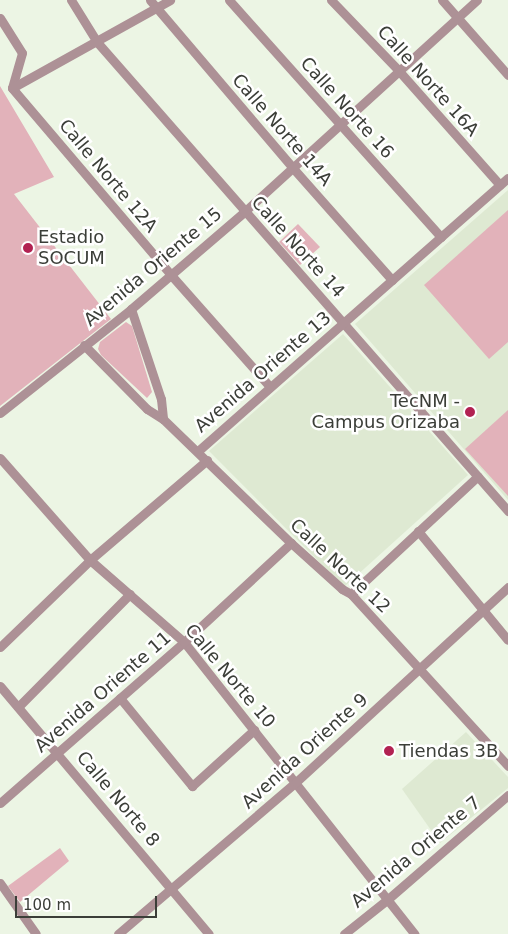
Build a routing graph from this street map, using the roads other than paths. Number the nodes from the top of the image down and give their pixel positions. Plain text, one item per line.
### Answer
1 (70, 0) edge
2 (150, 0) edge
3 (170, 0) edge
4 (229, 0) edge
5 (331, 0) edge
6 (442, 0) edge
7 (477, 0) edge
8 (156, 9) junction
9 (458, 17) junction
10 (0, 18) edge
11 (97, 42) junction
12 (399, 71) junction
13 (508, 75) edge
14 (12, 88) junction
15 (340, 124) junction
16 (292, 167) junction
17 (508, 178) edge
18 (500, 185) junction
19 (244, 212) junction
20 (441, 237) junction
21 (171, 275) junction
22 (392, 280) junction
23 (131, 309) junction
24 (344, 322) junction
25 (84, 345) junction
26 (270, 387) junction
27 (160, 399) junction
28 (147, 408) junction
29 (0, 413) edge
30 (163, 418) junction
31 (198, 451) junction
32 (0, 458) edge
33 (207, 460) junction
34 (478, 476) junction
35 (508, 511) edge
36 (418, 531) junction
37 (291, 543) junction
38 (90, 560) junction
39 (508, 587) edge
40 (130, 594) junction
41 (351, 594) junction
42 (483, 611) junction
43 (508, 640) edge
44 (184, 642) junction
45 (0, 647) edge
46 (419, 670) junction
47 (0, 686) edge
48 (120, 698) junction
49 (18, 707) junction
50 (254, 730) junction
51 (58, 752) junction
52 (508, 766) edge
53 (296, 782) junction
54 (508, 795) edge
55 (0, 803) edge
56 (0, 883) edge
57 (172, 889) junction
58 (388, 899) junction
59 (36, 934) edge
60 (118, 934) edge
61 (209, 934) edge
62 (344, 934) edge
63 (415, 934) edge

1 - 11 street, Calle Norte 14
2 - 8 street, Calle Norte 14A
3 - 8 street
4 - 15 street, Calle Norte 16
5 - 12 street, Calle Norte 16A
6 - 9 street
7 - 9 street, Avenida Oriente 15
8 - 11 street
8 - 16 street, Calle Norte 14A
9 - 12 street, Avenida Oriente 15
9 - 13 street
10 - 14 street
11 - 14 street
11 - 19 street, Calle Norte 14
12 - 15 street, Avenida Oriente 15
12 - 18 street, Calle Norte 16A
14 - 21 street, Calle Norte 12A
15 - 16 street, Avenida Oriente 15
15 - 20 street, Calle Norte 16
16 - 19 street, Avenida Oriente 15
16 - 22 street, Calle Norte 14A
17 - 18 street, Avenida Oriente 13
18 - 20 street, Avenida Oriente 13
19 - 21 street, Avenida Oriente 15
19 - 24 street, Calle Norte 14
20 - 22 street, Avenida Oriente 13
21 - 23 street, Avenida Oriente 15
21 - 26 street, Calle Norte 12A
22 - 24 street, Avenida Oriente 13
23 - 25 street, Avenida Oriente 15
23 - 27 street
24 - 26 street, Avenida Oriente 13
24 - 34 street, Calle Norte 14
25 - 28 street, Calle Norte 12
25 - 29 street, Avenida Oriente 15
26 - 31 street, Avenida Oriente 13
27 - 28 street
27 - 30 street
28 - 30 street, Calle Norte 12
30 - 31 street, Calle Norte 12
31 - 33 street, Calle Norte 12
32 - 38 street, Calle Norte 10
33 - 37 street, Calle Norte 12
33 - 38 street, Avenida Oriente 13
34 - 35 street, Calle Norte 14
34 - 36 street
36 - 41 street
36 - 42 street
37 - 41 street, Calle Norte 12
37 - 44 street, Avenida Oriente 11
38 - 40 street, Calle Norte 10
38 - 45 street, Avenida Oriente 13
39 - 42 street, Avenida Oriente 9
40 - 44 street, Calle Norte 10
40 - 49 street
41 - 46 street, Calle Norte 12
42 - 43 street
42 - 46 street, Avenida Oriente 9
44 - 48 street, Avenida Oriente 11
44 - 50 street, Calle Norte 10
46 - 52 street, Calle Norte 12
46 - 53 street, Avenida Oriente 9
47 - 49 street, Calle Norte 8
48 - 50 street
48 - 51 street, Avenida Oriente 11
49 - 51 street, Calle Norte 8
50 - 53 street, Calle Norte 10
51 - 55 street, Avenida Oriente 11
51 - 57 street, Calle Norte 8
53 - 57 street, Avenida Oriente 9
53 - 58 street, Calle Norte 10
54 - 58 street, Avenida Oriente 7
56 - 59 street
57 - 60 street, Avenida Oriente 9
57 - 61 street, Calle Norte 8
58 - 62 street, Avenida Oriente 7
58 - 63 street, Calle Norte 10

